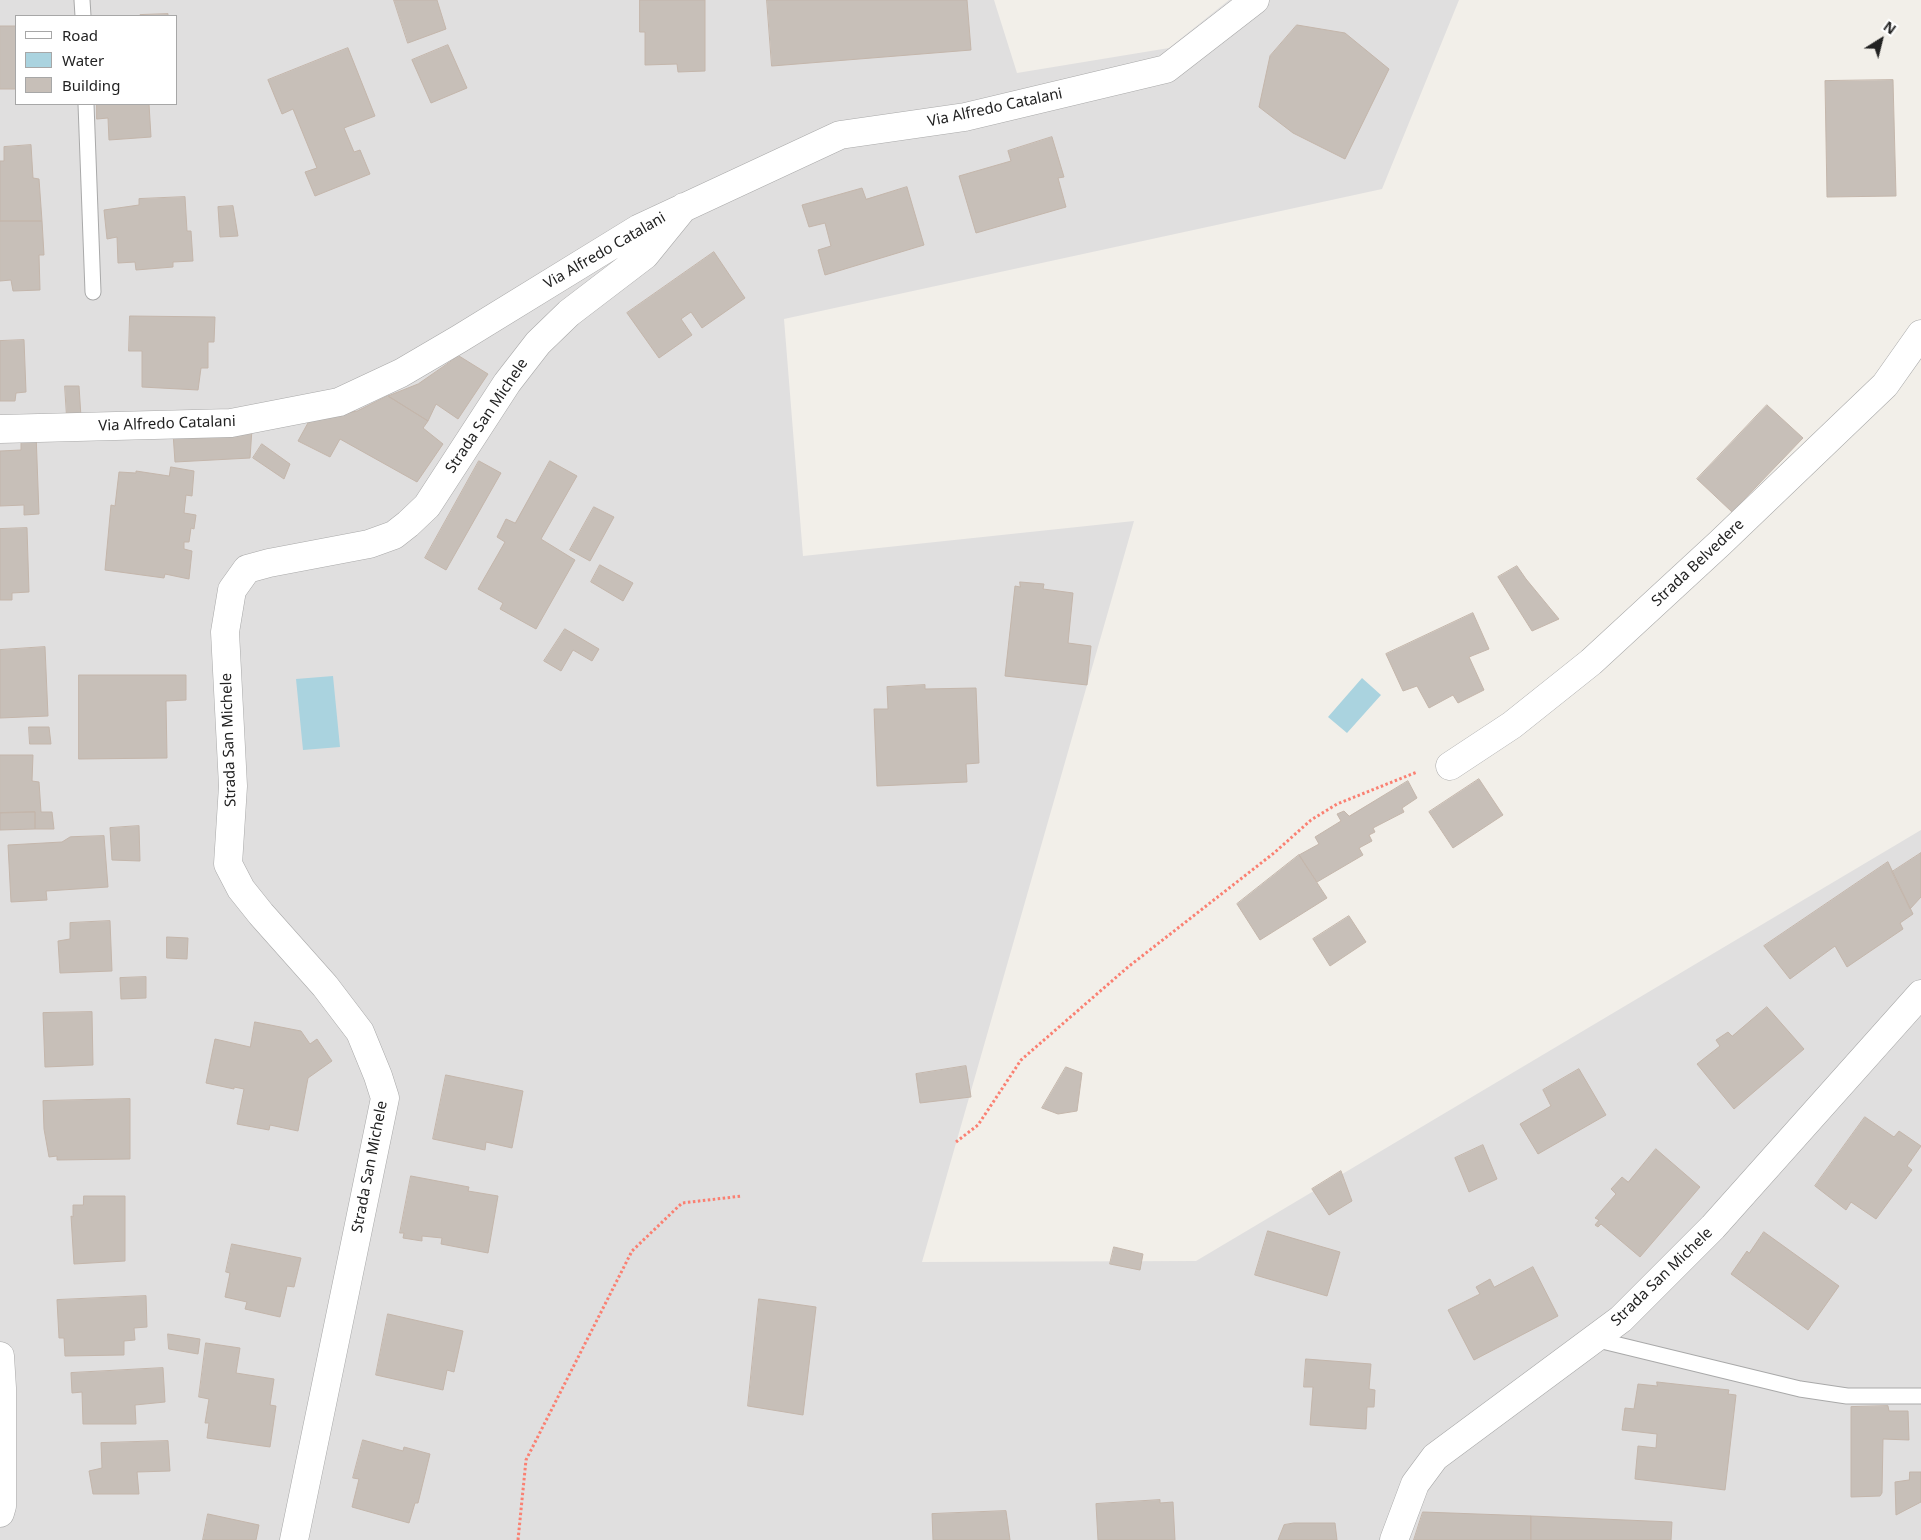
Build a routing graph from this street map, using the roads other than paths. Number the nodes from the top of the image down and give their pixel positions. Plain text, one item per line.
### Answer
1 (82, 0) edge
2 (1255, 0) edge
3 (83, 15) edge
4 (86, 105) edge
5 (684, 207) junction
6 (93, 292) dead end
7 (1921, 334) edge
8 (0, 429) edge
9 (1450, 766) road end
10 (1921, 994) edge
11 (1594, 1339) junction
12 (0, 1356) edge
13 (1921, 1396) edge
14 (0, 1512) edge
15 (294, 1540) edge
16 (1394, 1540) edge

1 - 3 lane
2 - 5 street, Via Alfredo Catalani
4 - 6 lane
5 - 8 street, Via Alfredo Catalani
5 - 15 street, Strada San Michele
7 - 9 street, Strada Belvedere
10 - 11 street, Strada San Michele
11 - 13 lane
11 - 16 street, Strada San Michele
12 - 14 street

